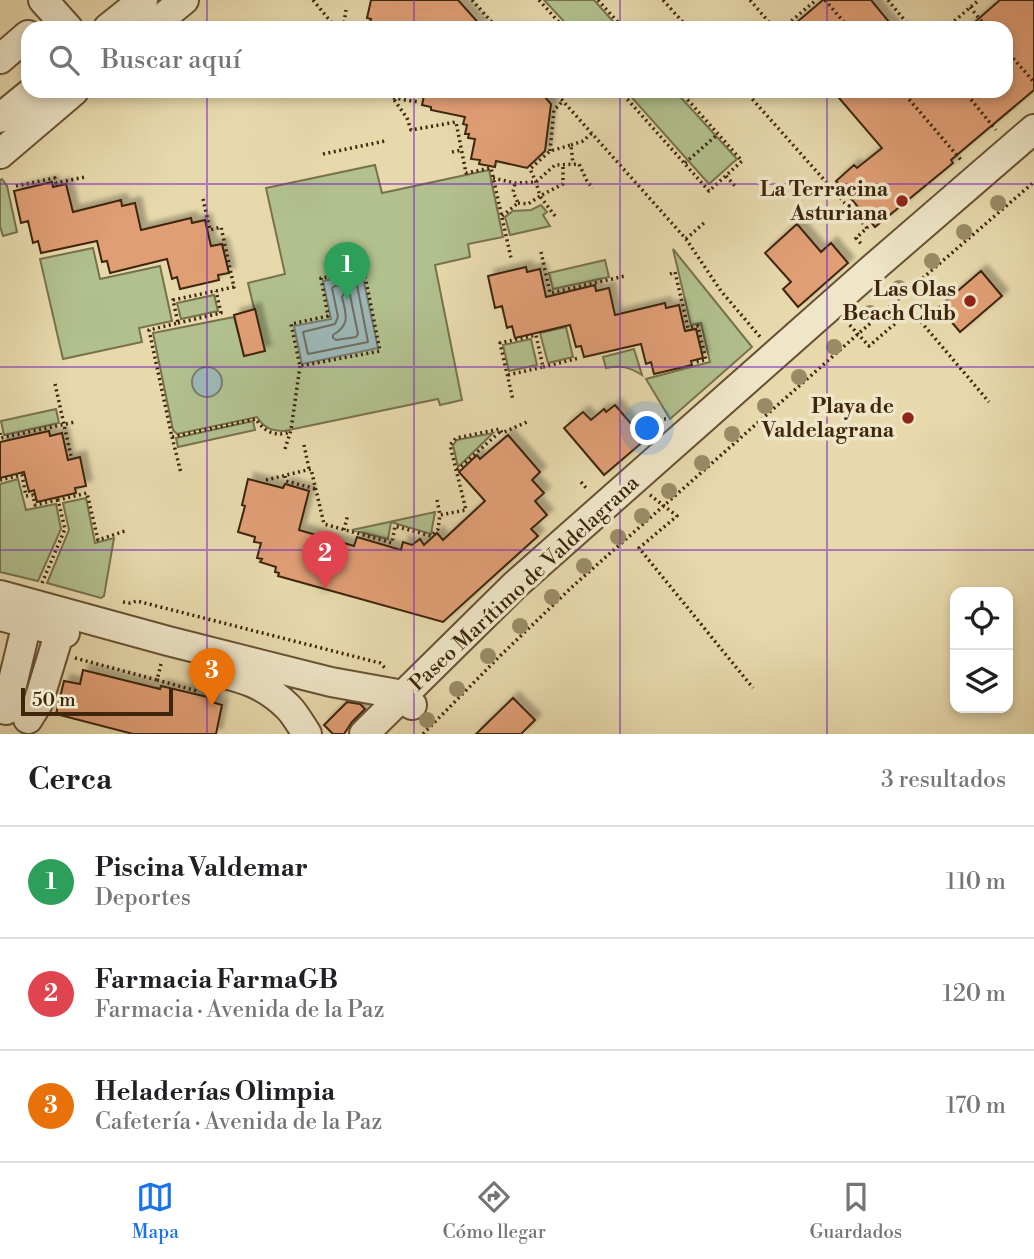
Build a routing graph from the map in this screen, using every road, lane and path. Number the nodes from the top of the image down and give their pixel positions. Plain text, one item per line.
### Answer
1 (43, 0) edge
2 (143, 0) edge
3 (184, 0) edge
4 (313, 0) edge
5 (472, 0) edge
6 (539, 0) edge
7 (598, 0) edge
8 (663, 0) edge
9 (750, 0) edge
10 (816, 0) edge
11 (825, 0) edge
12 (896, 0) edge
13 (979, 0) edge
14 (890, 2) edge
15 (970, 7) junction
16 (346, 10) dead end
17 (62, 21) edge
18 (117, 21) edge
19 (158, 21) edge
20 (330, 21) edge
21 (344, 21) edge
22 (491, 21) edge
23 (558, 21) edge
24 (617, 21) edge
25 (682, 21) edge
26 (768, 21) edge
27 (791, 21) edge
28 (843, 21) edge
29 (905, 21) edge
30 (954, 21) edge
31 (981, 21) edge
32 (21, 41) edge
33 (1013, 58) edge
34 (0, 59) edge
35 (1034, 82) edge
36 (24, 98) edge
37 (66, 98) edge
38 (394, 98) edge
39 (398, 98) edge
40 (560, 98) edge
41 (626, 98) edge
42 (686, 98) edge
43 (751, 98) edge
44 (908, 98) edge
45 (970, 98) edge
46 (563, 101) junction
47 (419, 102) dead end
48 (0, 118) edge
49 (1034, 129) edge
50 (998, 132) dead end
51 (592, 133) junction
52 (718, 134) junction
53 (385, 141) dead end
54 (571, 145) junction
55 (1034, 146) edge
56 (462, 150) junction
57 (550, 151) junction
58 (452, 152) dead end
59 (0, 154) edge
60 (323, 154) dead end
61 (963, 162) dead end
62 (685, 163) junction
63 (573, 164) junction
64 (563, 165) junction
65 (726, 176) junction
66 (85, 177) dead end
67 (493, 178) junction
68 (1034, 182) edge
69 (515, 183) junction
70 (536, 183) junction
71 (16, 186) dead end
72 (593, 188) dead end
73 (737, 188) dead end
74 (540, 196) junction
75 (203, 199) dead end
76 (518, 203) junction
77 (502, 216) junction
78 (555, 216) dead end
79 (705, 222) dead end
80 (686, 239) junction
81 (867, 250) dead end
82 (541, 252) dead end
83 (511, 258) dead end
84 (670, 274) dead end
85 (625, 276) dead end
86 (216, 291) junction
87 (847, 322) dead end
88 (178, 323) junction
89 (858, 334) junction
90 (762, 339) dead end
91 (579, 358) dead end
92 (696, 362) dead end
93 (300, 366) junction
94 (543, 367) junction
95 (508, 375) junction
96 (55, 384) dead end
97 (513, 400) dead end
98 (989, 402) dead end
99 (529, 421) dead end
100 (75, 422) dead end
101 (63, 425) junction
102 (501, 431) junction
103 (290, 432) junction
104 (0, 433) edge
105 (172, 437) junction
106 (304, 445) dead end
107 (285, 449) dead end
108 (71, 456) dead end
109 (309, 469) junction
110 (457, 470) junction
111 (181, 473) dead end
112 (285, 475) junction
113 (0, 480) edge
114 (266, 480) dead end
115 (316, 489) junction
116 (651, 495) dead end
117 (58, 500) junction
118 (437, 500) dead end
119 (664, 506) junction
120 (348, 514) dead end
121 (440, 515) junction
122 (344, 530) junction
123 (125, 531) dead end
124 (41, 585) dead end
125 (0, 595) edge
126 (118, 601) dead end
127 (13, 620) edge
128 (60, 631) junction
129 (753, 688) dead end
130 (402, 692) junction
131 (17, 719) edge
132 (307, 734) edge
133 (365, 734) edge
134 (383, 734) edge
135 (423, 734) edge

1 - 17 street
2 - 18 street
3 - 19 street
4 - 20 path
5 - 22 path
6 - 23 path
7 - 24 path
8 - 25 path
9 - 26 path
10 - 27 path
11 - 28 path
12 - 14 path
13 - 15 path
14 - 29 path
15 - 30 path
15 - 31 path
16 - 21 path
32 - 34 street
33 - 35 path
36 - 48 street
37 - 59 street
38 - 56 path
39 - 47 path
40 - 46 path
41 - 62 path
42 - 52 path
43 - 81 path
44 - 61 path
45 - 50 path
46 - 51 path
46 - 57 path
49 - 130 street, Paseo Marítimo de Valdelagrana
51 - 54 path
51 - 80 path
52 - 62 path
52 - 65 path
53 - 60 path
54 - 57 path
54 - 63 path
55 - 130 street, Paseo Marítimo de Valdelagrana
56 - 58 path
56 - 67 path
57 - 70 path
62 - 65 path
63 - 64 path
63 - 72 path
64 - 70 path
64 - 74 path
65 - 73 path
66 - 71 path
67 - 69 path
67 - 77 path
68 - 89 path
69 - 70 path
69 - 76 path
70 - 74 path
74 - 76 path
74 - 78 path
75 - 86 path
76 - 77 path
77 - 83 path
79 - 80 path
80 - 90 path
82 - 85 path
84 - 92 path
86 - 88 path
86 - 88 path
87 - 89 path
88 - 105 path
89 - 98 path
89 - 119 path
91 - 94 path
93 - 93 path
93 - 103 path
94 - 95 path
94 - 95 path
95 - 97 path
96 - 101 path
99 - 102 path
100 - 101 path
101 - 104 path
101 - 108 path
102 - 110 path
102 - 110 path
103 - 105 path
103 - 107 path
105 - 111 path
106 - 109 path
109 - 112 path
109 - 115 path
110 - 121 path
112 - 114 path
112 - 115 path
113 - 117 path
115 - 122 path
116 - 119 path
117 - 123 path
117 - 124 path
118 - 121 path
119 - 129 path
119 - 135 path
120 - 122 path
121 - 122 path
125 - 130 street
126 - 130 path
127 - 128 street
127 - 131 street
128 - 131 street
128 - 132 street
130 - 133 street, Paseo Marítimo de Valdelagrana
130 - 134 street, Paseo Marítimo de Valdelagrana

